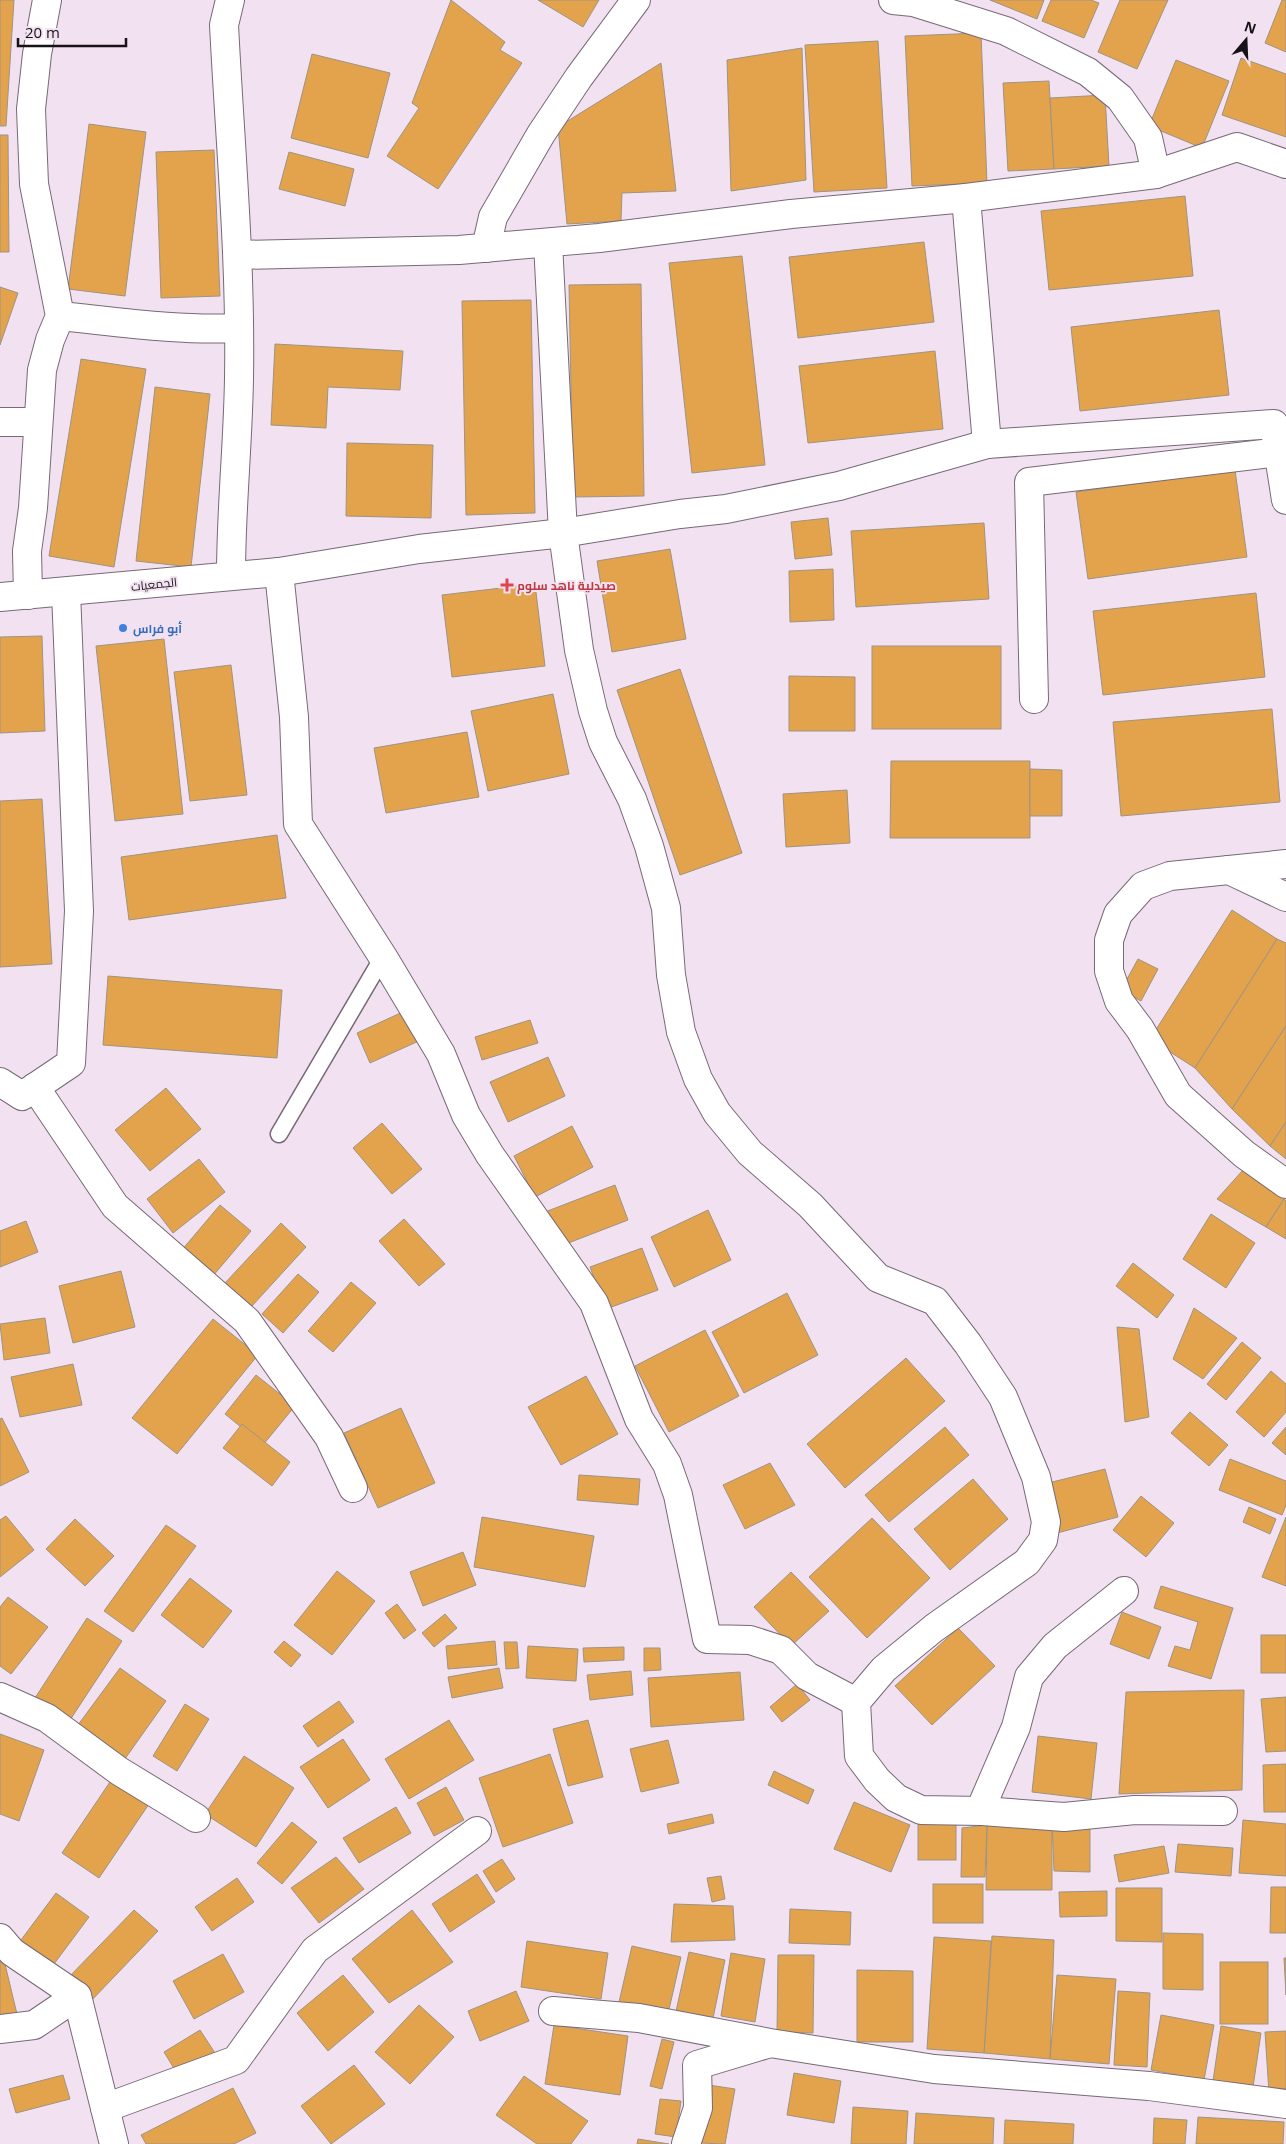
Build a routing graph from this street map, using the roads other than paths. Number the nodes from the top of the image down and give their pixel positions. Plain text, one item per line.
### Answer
1 (47, 0) edge
2 (230, 0) edge
3 (636, 0) edge
4 (893, 0) edge
5 (1286, 164) edge
6 (1156, 174) junction
7 (966, 198) junction
8 (548, 243) junction
9 (486, 248) junction
10 (238, 254) junction
11 (60, 316) junction
12 (238, 328) junction
13 (0, 422) edge
14 (38, 422) junction
15 (987, 444) junction
16 (1278, 452) junction
17 (1286, 500) edge
18 (563, 534) junction
19 (280, 572) junction
20 (231, 575) junction
21 (66, 592) junction
22 (28, 595) junction
23 (0, 598) edge
24 (1034, 699) dead end
25 (1286, 864) edge
26 (1229, 870) junction
27 (1286, 896) edge
28 (383, 957) junction
29 (0, 1082) edge
30 (35, 1087) junction
31 (279, 1134) dead end
32 (1286, 1184) edge
33 (353, 1488) dead end
34 (1124, 1591) dead end
35 (0, 1697) edge
36 (856, 1702) junction
37 (982, 1810) junction
38 (1224, 1811) dead end
39 (196, 1818) dead end
40 (476, 1831) dead end
41 (4, 1947) edge
42 (77, 1996) junction
43 (553, 2011) dead end
44 (0, 2029) edge
45 (770, 2042) junction
46 (1286, 2104) edge
47 (104, 2108) junction
48 (114, 2144) edge
49 (686, 2144) edge

1 - 11 street
2 - 10 street
3 - 9 street
4 - 6 street
5 - 6 street
6 - 7 street
7 - 8 street
7 - 15 street
8 - 9 street
8 - 18 street
9 - 10 street
10 - 12 street
11 - 12 street
11 - 14 street
12 - 20 street
13 - 14 street
14 - 22 street
15 - 16 street, الجمعيات
15 - 18 street, الجمعيات
16 - 17 street
16 - 24 street
18 - 19 street, الجمعيات
18 - 36 street
19 - 20 street, الجمعيات
19 - 28 street
20 - 21 street, الجمعيات
21 - 22 street, الجمعيات
21 - 30 street
22 - 23 street, الجمعيات
25 - 26 street
26 - 27 street
26 - 32 street
28 - 31 lane
28 - 36 street
29 - 30 street
30 - 33 street
34 - 37 street
35 - 39 street
36 - 37 street
37 - 38 street
40 - 47 street
41 - 42 street
42 - 44 street
42 - 47 street
43 - 45 street
45 - 46 street
45 - 49 street
47 - 48 street

